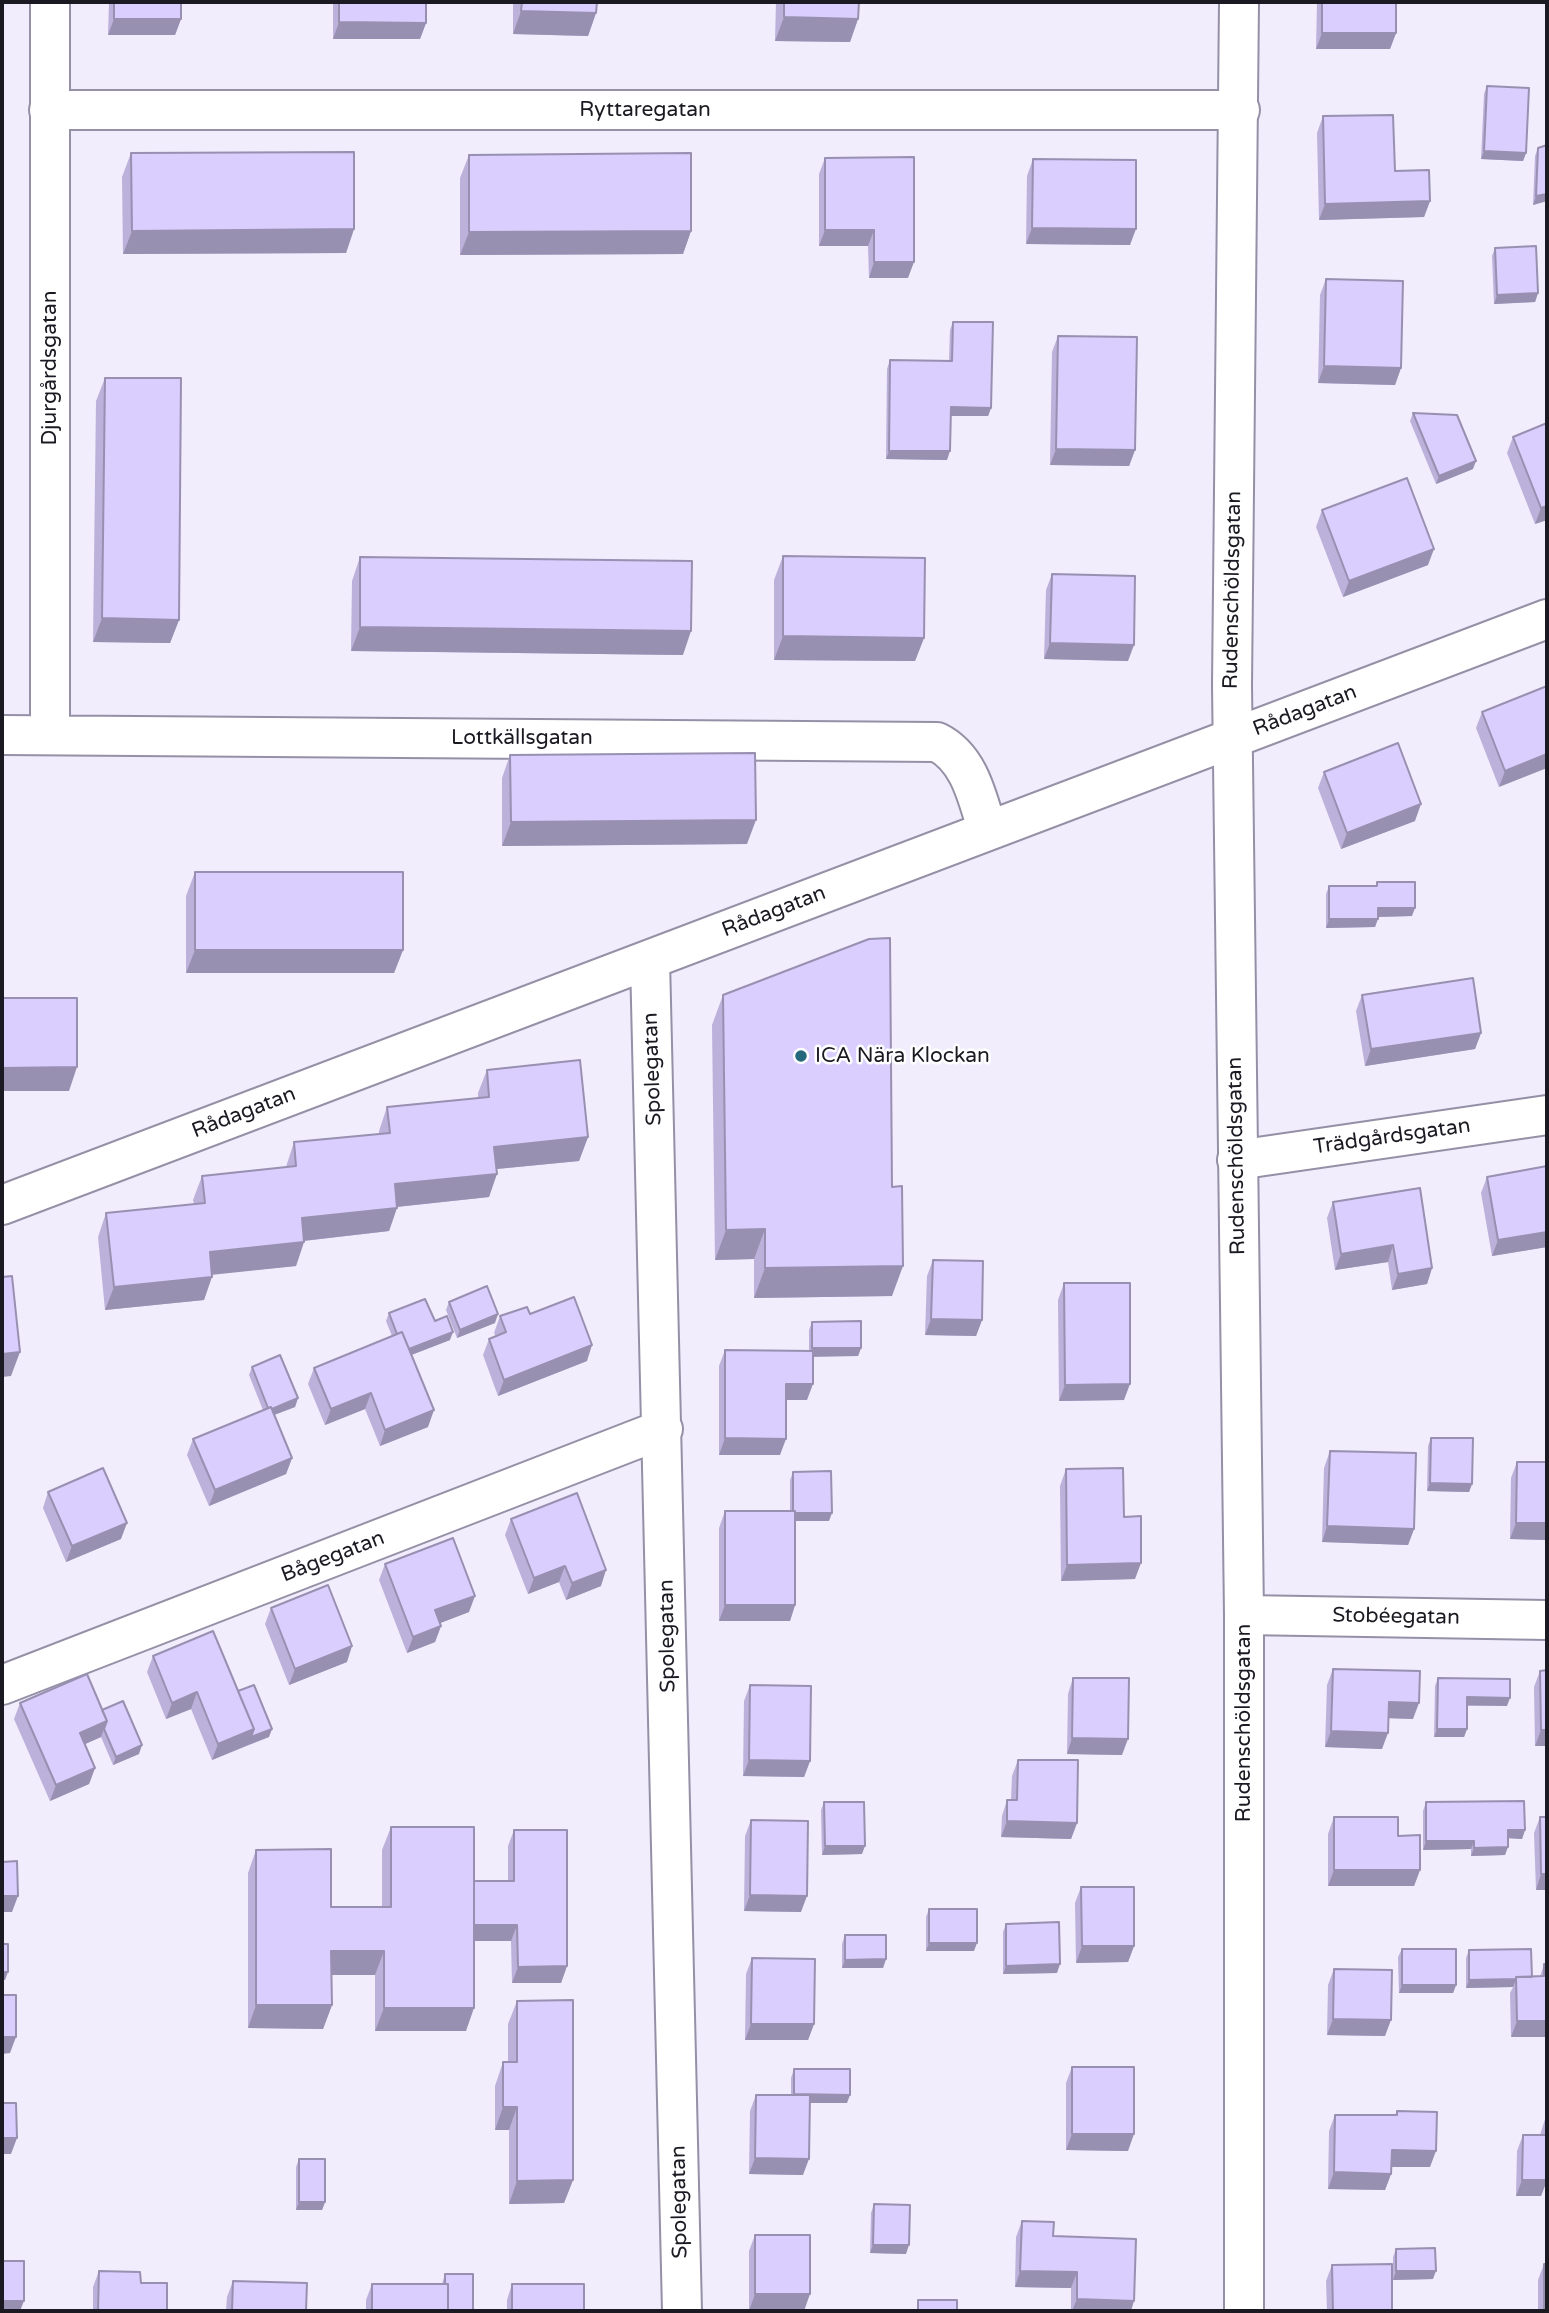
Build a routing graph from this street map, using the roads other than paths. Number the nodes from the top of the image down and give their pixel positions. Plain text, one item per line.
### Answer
1 (50, 2) edge
2 (1239, 2) edge
3 (50, 110) junction
4 (1240, 110) junction
5 (1547, 619) edge
6 (50, 734) junction
7 (2, 735) edge
8 (1232, 738) junction
9 (987, 829) junction
10 (650, 960) junction
11 (1547, 1115) edge
12 (1237, 1160) junction
13 (2, 1205) edge
14 (663, 1429) junction
15 (1244, 1615) junction
16 (1547, 1620) edge
17 (2, 1685) edge
18 (682, 2311) edge
19 (1244, 2311) edge

1 - 3 street, Djurgårdsgatan
2 - 4 street, Rudenschöldsgatan
3 - 4 street, Ryttaregatan
3 - 6 street, Djurgårdsgatan
4 - 8 street, Rudenschöldsgatan
5 - 8 street, Rådagatan
6 - 7 street, Lottkällsgatan
6 - 9 street, Lottkällsgatan
8 - 9 street, Rådagatan
8 - 12 street, Rudenschöldsgatan
9 - 10 street, Rådagatan
10 - 13 street, Rådagatan
10 - 14 street, Spolegatan
11 - 12 street, Trädgårdsgatan
12 - 15 street, Rudenschöldsgatan
14 - 17 street, Bågegatan
14 - 18 street, Spolegatan
15 - 16 street, Stobéegatan
15 - 19 street, Rudenschöldsgatan

